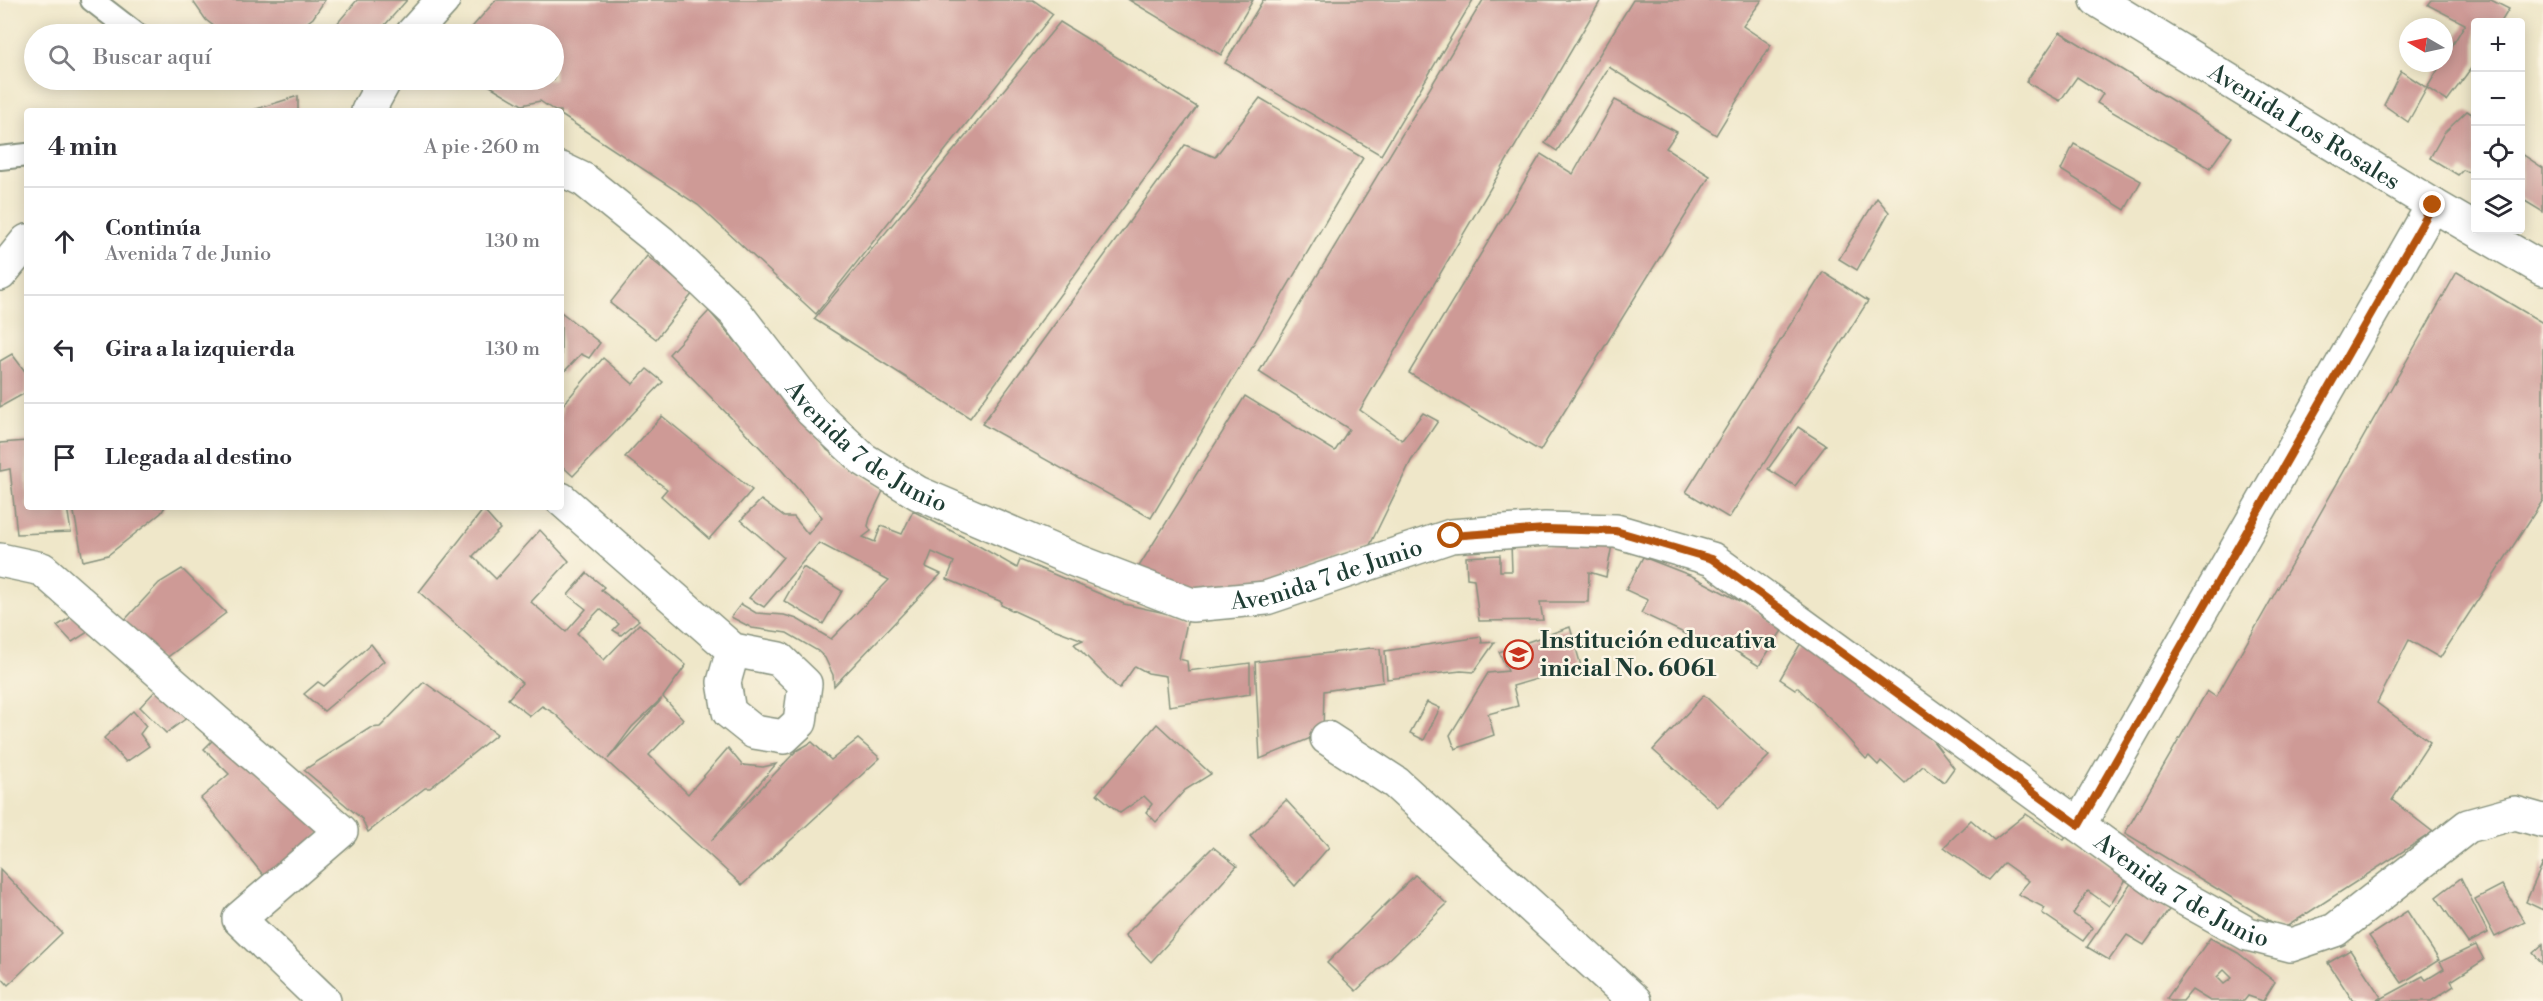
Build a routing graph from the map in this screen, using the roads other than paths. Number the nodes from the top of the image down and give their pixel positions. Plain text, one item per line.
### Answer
1 (92, 0) edge
2 (443, 0) edge
3 (2097, 0) edge
4 (123, 24) edge
5 (421, 24) edge
6 (380, 90) edge
7 (370, 108) edge
8 (24, 155) edge
9 (0, 158) edge
10 (564, 171) edge
11 (2433, 205) junction
12 (24, 245) edge
13 (2543, 269) edge
14 (0, 274) edge
15 (564, 502) edge
16 (0, 560) edge
17 (733, 650) dead end
18 (1327, 738) dead end
19 (2543, 821) edge
20 (2079, 825) junction
21 (324, 1001) edge
22 (1635, 1001) edge

1 - 4 lane
2 - 5 street
3 - 11 street, Avenida Los Rosales
6 - 7 street
8 - 9 lane
10 - 20 street, Avenida 7 de Junio
11 - 13 street, Avenida Los Rosales
11 - 20 street
12 - 14 street
15 - 17 street
16 - 21 street
18 - 22 street
19 - 20 street, Avenida 7 de Junio

